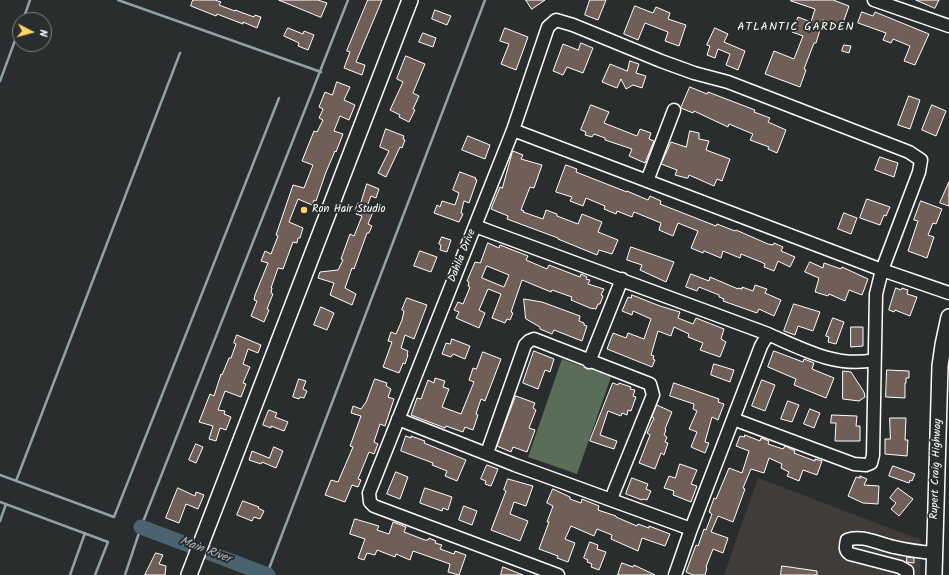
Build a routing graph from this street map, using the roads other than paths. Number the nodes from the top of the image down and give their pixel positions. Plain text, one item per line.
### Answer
1 (410, 0) edge
2 (874, 0) edge
3 (949, 26) edge
4 (674, 110) dead end
5 (513, 130) junction
6 (647, 181) junction
7 (475, 226) junction
8 (882, 270) junction
9 (622, 279) junction
10 (949, 293) edge
11 (949, 317) edge
12 (768, 334) junction
13 (874, 360) junction
14 (589, 362) junction
15 (398, 419) junction
16 (733, 419) junction
17 (487, 453) junction
18 (611, 499) junction
19 (691, 529) junction
20 (935, 554) junction
21 (189, 575) edge
22 (558, 575) edge
23 (676, 575) edge
24 (907, 575) edge
25 (934, 575) edge

1 - 21 main road
2 - 3 street
4 - 6 street
5 - 6 street
5 - 7 street, Dahlia Drive
5 - 8 street, Dahlia Drive
6 - 8 street
7 - 9 street
7 - 15 street, Dahlia Drive
8 - 10 street
8 - 13 street
9 - 12 street
9 - 14 street
11 - 20 main road, Rupert Craig Highway
12 - 13 street
12 - 16 street
13 - 16 street
14 - 17 street
14 - 18 street
15 - 17 street
15 - 22 street, Dahlia Drive
16 - 19 street
17 - 18 street
18 - 19 street
19 - 23 street
20 - 24 street
20 - 25 main road, Rupert Craig Highway

